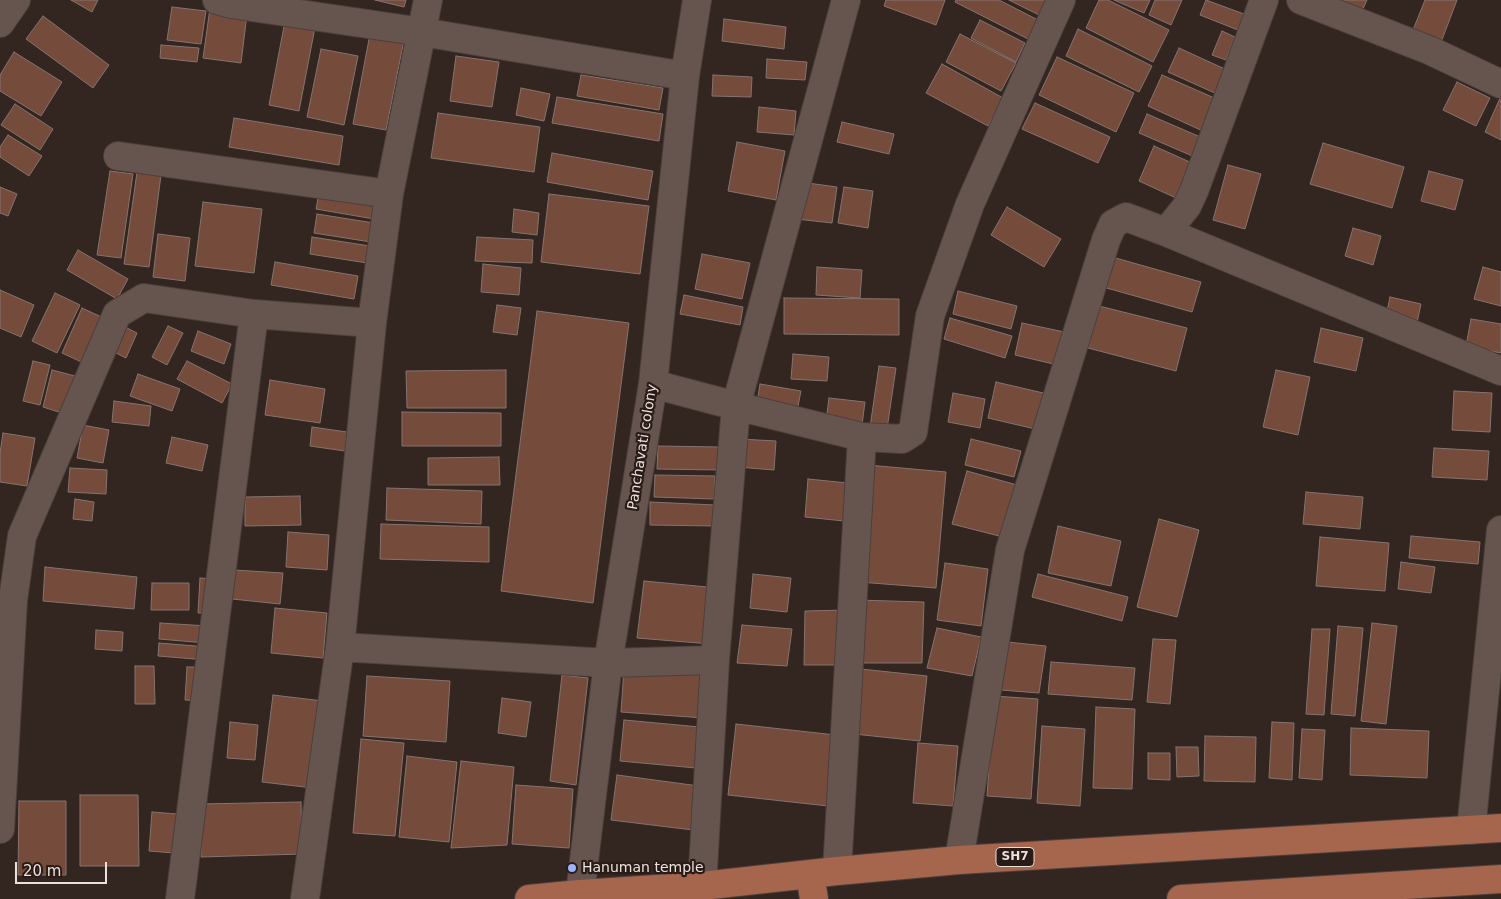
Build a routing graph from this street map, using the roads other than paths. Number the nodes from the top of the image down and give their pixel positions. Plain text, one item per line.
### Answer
1 (16, 0) edge
2 (217, 0) edge
3 (428, 0) edge
4 (697, 0) edge
5 (846, 0) edge
6 (1061, 0) edge
7 (1264, 0) edge
8 (1301, 0) edge
9 (0, 23) edge
10 (422, 32) junction
11 (685, 76) junction
12 (1501, 84) edge
13 (118, 156) dead end
14 (389, 194) junction
15 (1166, 232) junction
16 (254, 314) junction
17 (372, 323) junction
18 (1501, 371) edge
19 (653, 384) junction
20 (736, 406) junction
21 (862, 437) junction
22 (1501, 530) edge
23 (340, 647) junction
24 (715, 660) junction
25 (608, 663) junction
26 (1501, 828) edge
27 (0, 829) edge
28 (1471, 830) junction
29 (959, 860) junction
30 (837, 871) junction
31 (1501, 879) edge
32 (702, 886) junction
33 (812, 886) edge
34 (580, 894) junction
35 (1325, 894) edge
36 (180, 899) edge
37 (304, 899) edge
38 (529, 899) edge
39 (1181, 899) edge

1 - 9 street
2 - 10 street
3 - 10 street
4 - 11 street, Panchavati colony
5 - 20 street
6 - 21 street
7 - 15 street
8 - 12 street
10 - 11 street
10 - 14 street
11 - 19 street, Panchavati colony
13 - 14 street
14 - 17 street
15 - 18 street
15 - 29 street
16 - 17 street
16 - 27 street
16 - 36 street
17 - 23 street
19 - 20 street
19 - 25 street, Panchavati colony
20 - 21 street
20 - 24 street
21 - 30 street
22 - 28 street
23 - 25 street
23 - 37 street
24 - 25 street
24 - 32 street
25 - 34 street, Panchavati colony
26 - 28 main road, SH7
28 - 29 main road, SH7
29 - 30 main road, SH7
30 - 33 main road, SH7
31 - 35 main road
32 - 33 main road, SH7
32 - 34 main road, SH7
34 - 38 main road, SH7
35 - 39 main road

